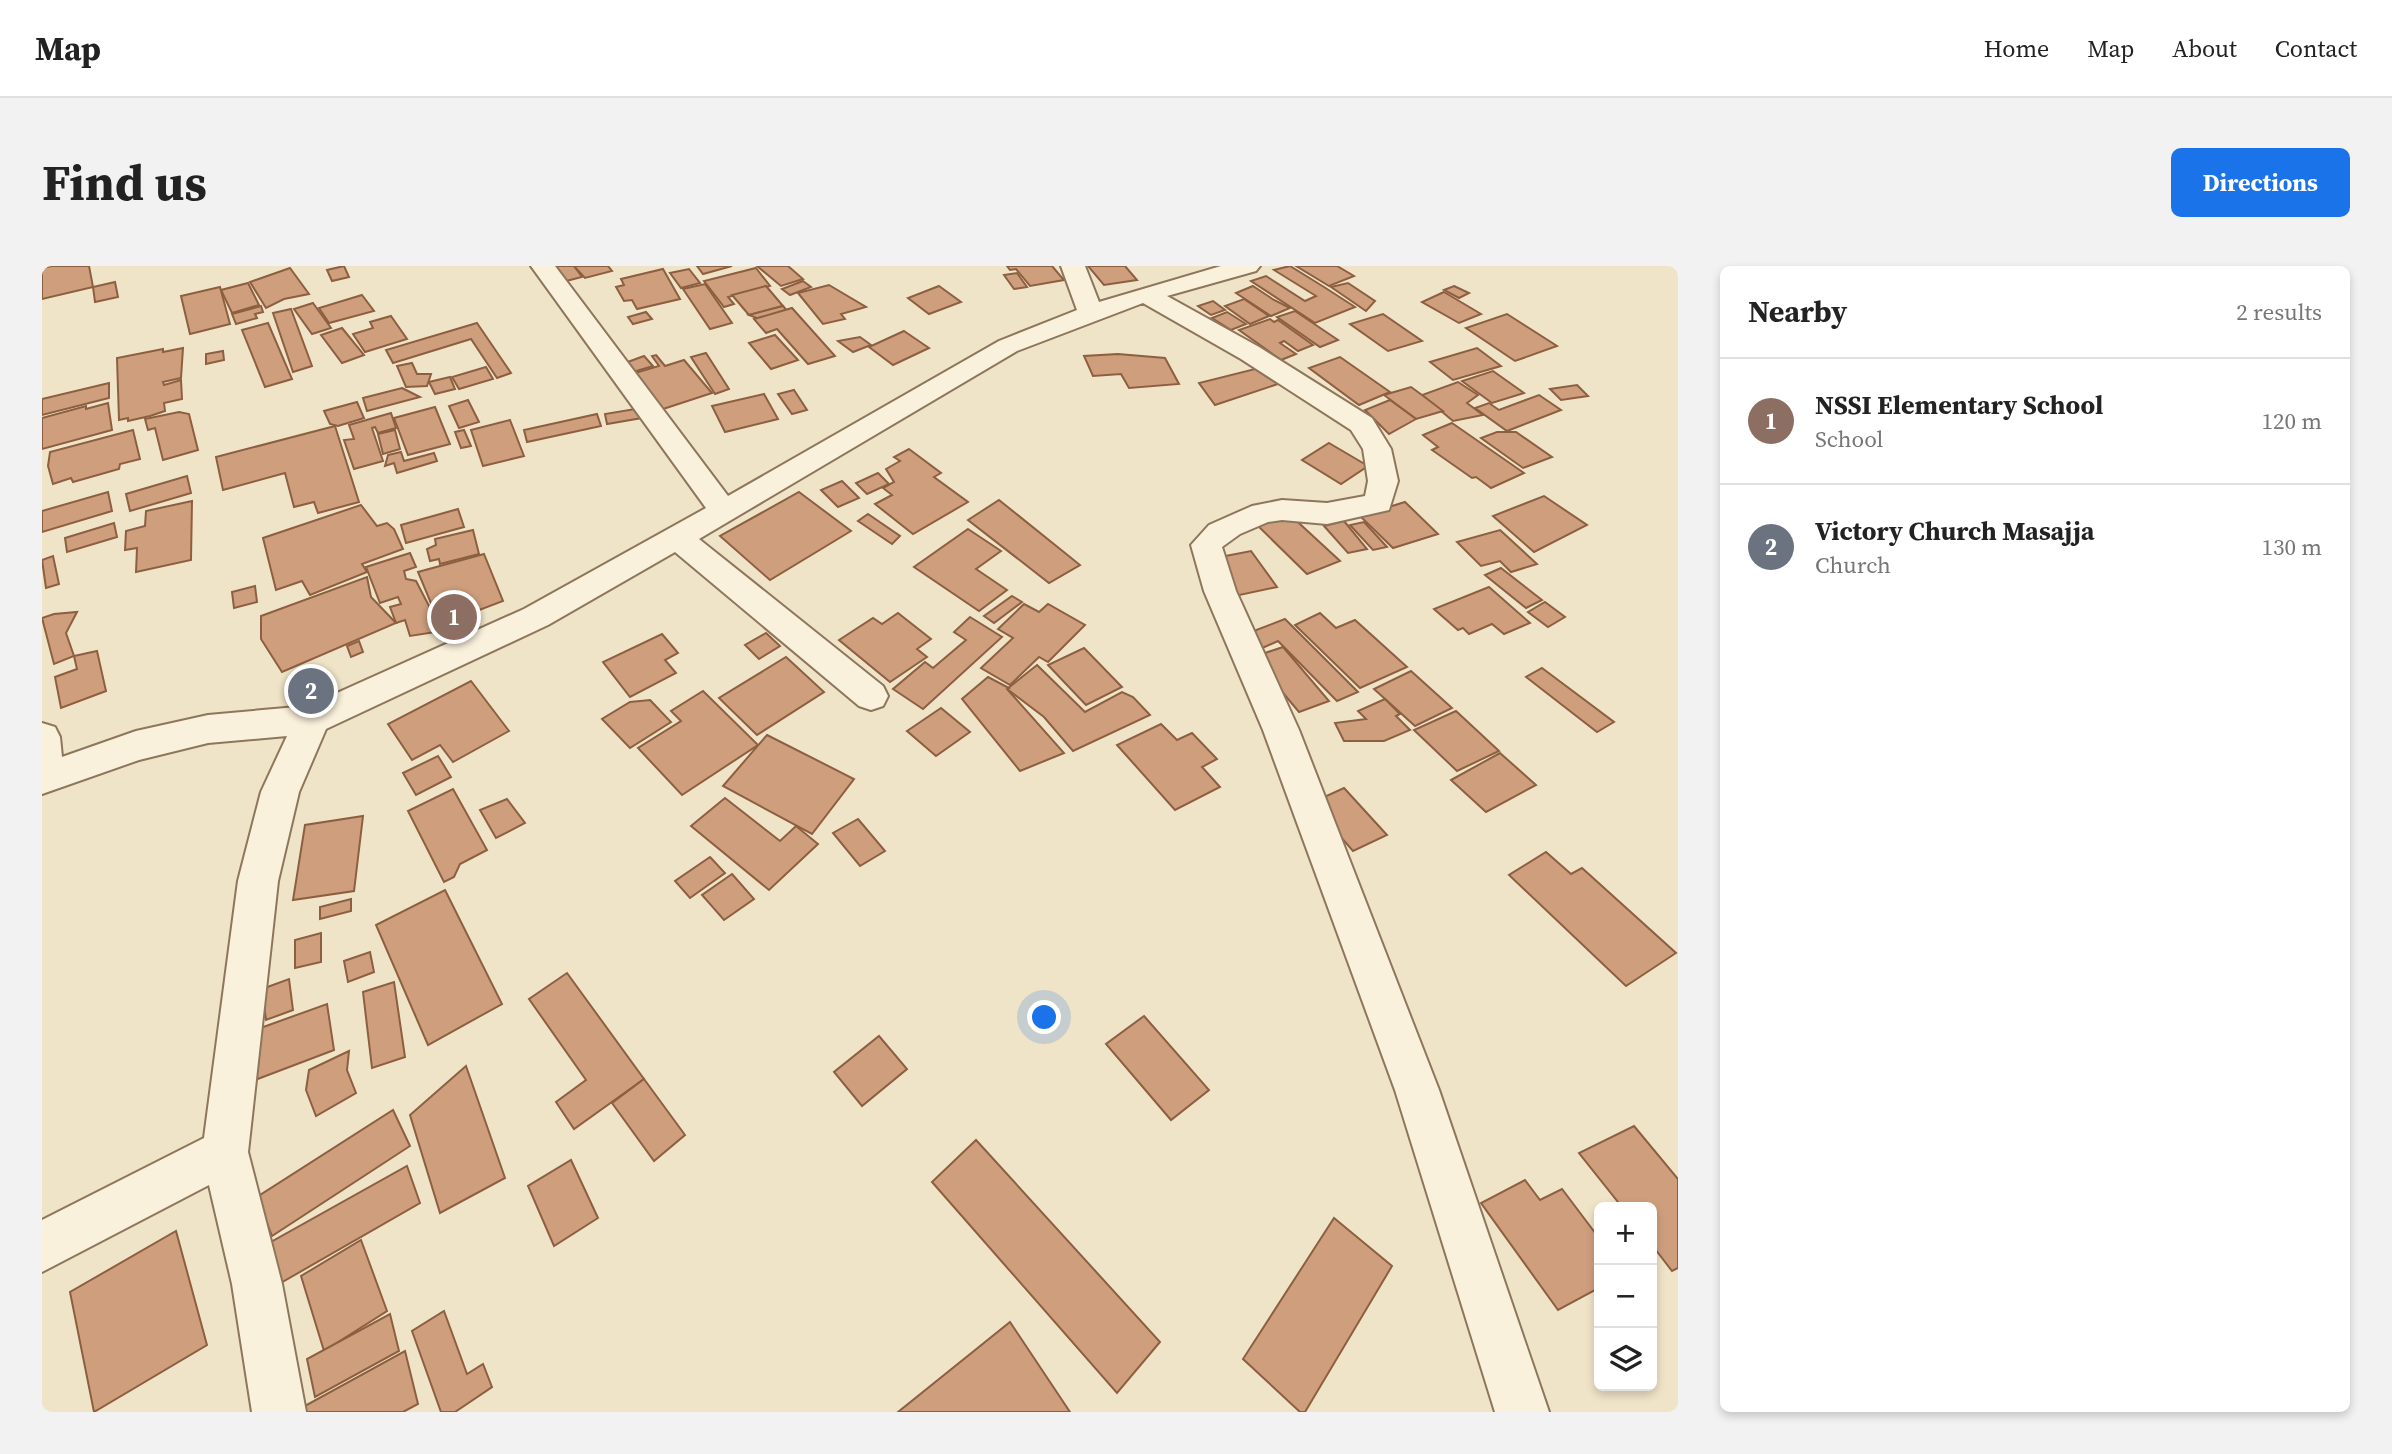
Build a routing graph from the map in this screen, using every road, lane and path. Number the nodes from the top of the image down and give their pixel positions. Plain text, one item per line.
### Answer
1 (543, 266) edge
2 (1073, 266) edge
3 (1248, 266) edge
4 (1146, 294) junction
5 (1091, 314) junction
6 (724, 510) junction
7 (677, 537) junction
8 (871, 696) dead end
9 (312, 720) junction
10 (42, 737) edge
11 (44, 779) edge
12 (225, 1152) junction
13 (42, 1248) edge
14 (279, 1412) edge
15 (1522, 1412) edge

1 - 6 street
2 - 5 street
3 - 4 street
4 - 5 street
4 - 15 street
5 - 6 street
6 - 7 street
7 - 8 street
7 - 9 street
9 - 11 street
9 - 12 street
10 - 11 street
12 - 13 street
12 - 14 street

